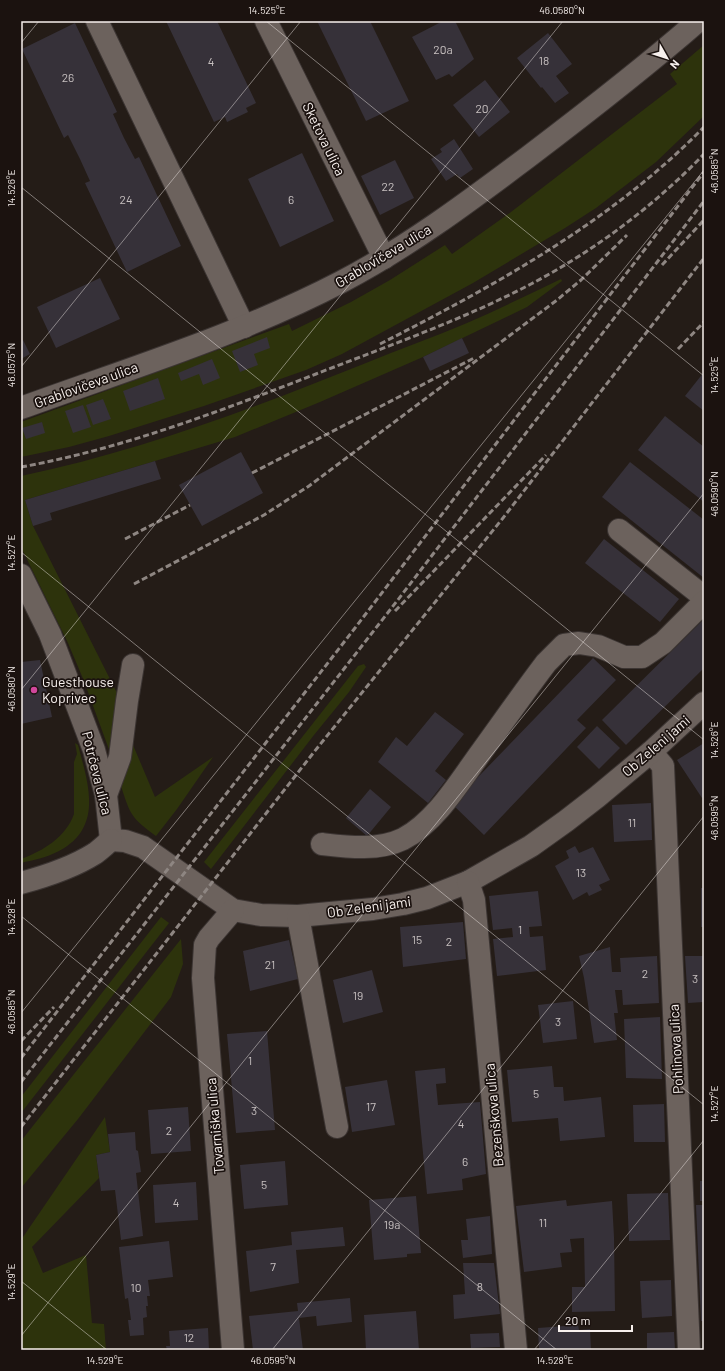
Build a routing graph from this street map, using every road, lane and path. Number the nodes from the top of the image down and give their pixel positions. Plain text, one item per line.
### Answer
1 (98, 21) edge
2 (266, 21) edge
3 (698, 21) edge
4 (384, 258) junction
5 (244, 327) junction
6 (21, 408) edge
7 (619, 530) dead end
8 (21, 575) edge
9 (704, 597) edge
10 (704, 602) edge
11 (133, 665) dead end
12 (704, 703) edge
13 (657, 759) junction
14 (106, 795) junction
15 (111, 840) junction
16 (322, 844) dead end
17 (468, 882) junction
18 (21, 883) edge
19 (232, 910) junction
20 (298, 916) junction
21 (337, 1127) dead end
22 (233, 1350) edge
23 (516, 1350) edge
24 (689, 1350) edge

1 - 5 street
2 - 4 street, Sketova ulica
3 - 4 street, Grablovičeva ulica
4 - 5 street, Grablovičeva ulica
5 - 6 street, Grablovičeva ulica
7 - 9 street
8 - 14 street, Potrčeva ulica
10 - 16 street
11 - 14 street
12 - 13 street, Ob Zeleni jami
13 - 17 street, Ob Zeleni jami
13 - 24 street, Pohlinova ulica
14 - 15 street, Potrčeva ulica
15 - 18 street
15 - 19 street, Ob Zeleni jami
17 - 20 street, Ob Zeleni jami
17 - 23 street, Bezenškova ulica
19 - 20 street, Ob Zeleni jami
19 - 22 street, Tovarniška ulica
20 - 21 street

